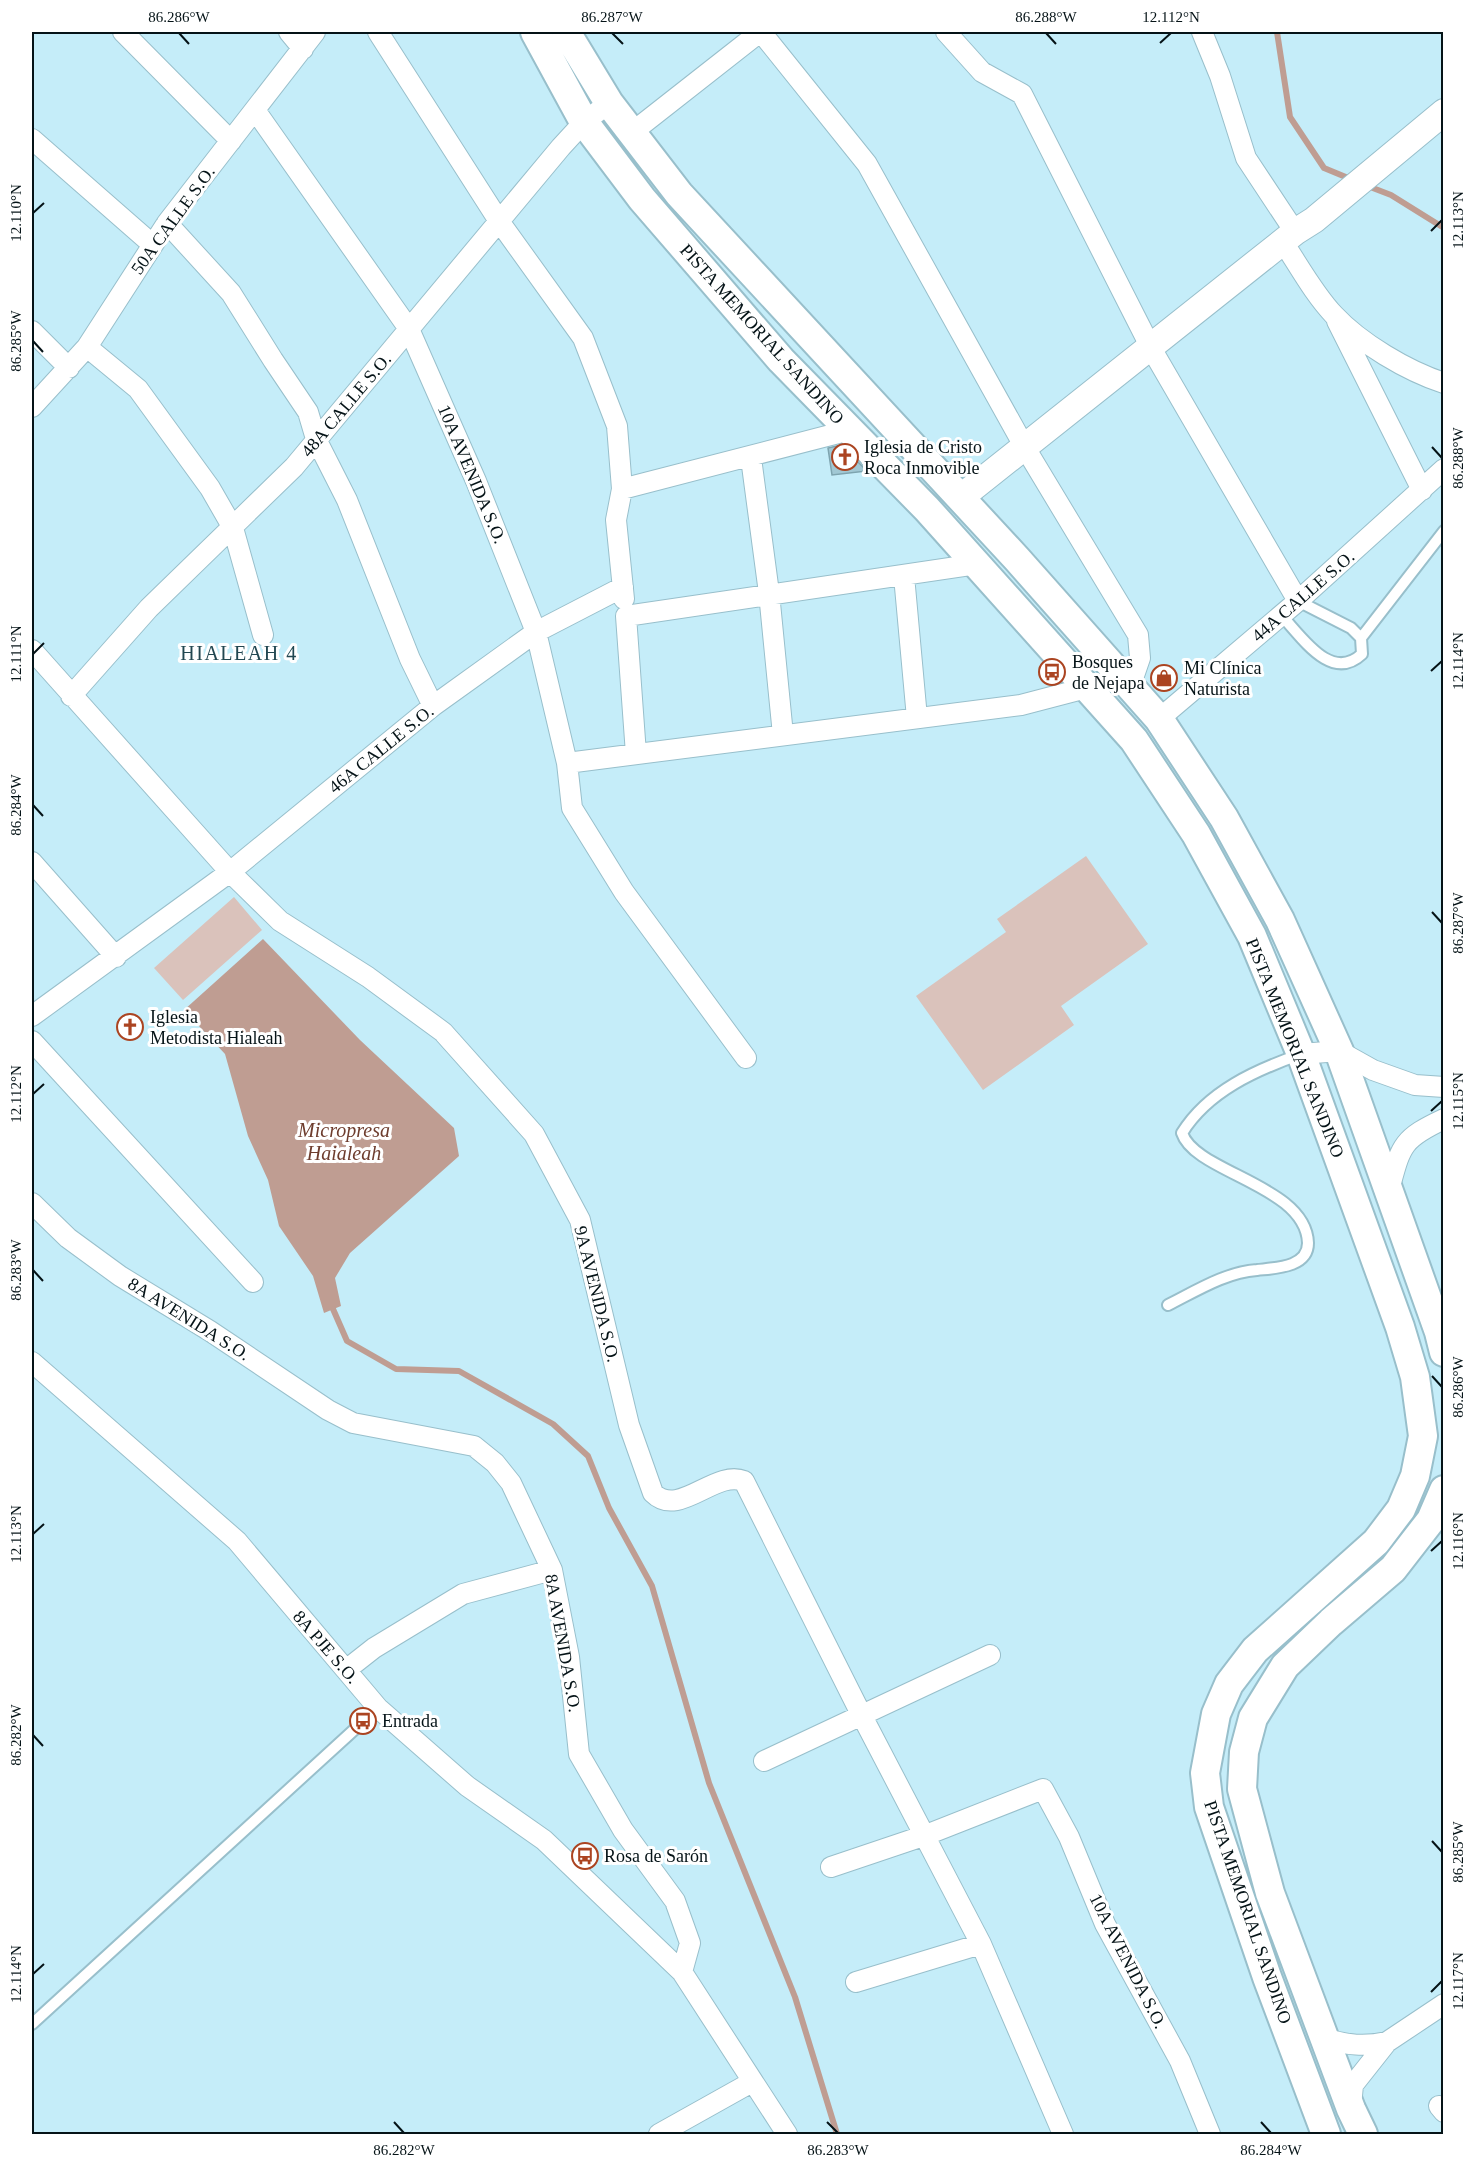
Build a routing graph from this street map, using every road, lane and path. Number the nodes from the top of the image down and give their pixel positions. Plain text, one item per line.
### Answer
1 (123, 32) edge
2 (289, 32) edge
3 (315, 32) edge
4 (378, 32) edge
5 (535, 32) edge
6 (566, 32) edge
7 (761, 32) edge
8 (946, 32) edge
9 (1202, 32) edge
10 (303, 49) junction
11 (609, 103) junction
12 (255, 110) junction
13 (1443, 112) edge
14 (584, 122) junction
15 (630, 134) junction
16 (32, 139) edge
17 (231, 141) junction
18 (499, 221) junction
19 (167, 223) junction
20 (1289, 237) junction
21 (153, 245) junction
22 (1334, 315) junction
23 (409, 329) junction
24 (32, 331) edge
25 (87, 347) junction
26 (1151, 348) junction
27 (69, 368) junction
28 (1443, 383) edge
29 (32, 407) edge
30 (850, 430) junction
31 (316, 439) junction
32 (1024, 446) junction
33 (751, 458) junction
34 (1443, 469) edge
35 (622, 489) junction
36 (1422, 490) junction
37 (960, 498) junction
38 (233, 528) junction
39 (1443, 531) edge
40 (977, 564) junction
41 (904, 576) junction
42 (623, 587) junction
43 (769, 593) junction
44 (1298, 601) junction
45 (1281, 615) junction
46 (626, 616) junction
47 (536, 632) junction
48 (263, 635) dead end
49 (1361, 638) junction
50 (32, 650) edge
51 (1130, 687) junction
52 (1086, 688) junction
53 (71, 696) junction
54 (433, 706) junction
55 (917, 718) junction
56 (1159, 719) junction
57 (783, 735) junction
58 (636, 754) junction
59 (567, 763) junction
60 (32, 862) edge
61 (230, 872) junction
62 (116, 957) junction
63 (32, 1016) edge
64 (32, 1041) edge
65 (1339, 1051) junction
66 (1302, 1054) junction
67 (746, 1058) dead end
68 (1443, 1087) edge
69 (1443, 1119) edge
70 (1389, 1190) junction
71 (32, 1203) edge
72 (253, 1282) dead end
73 (1168, 1305) dead end
74 (1443, 1352) edge
75 (32, 1362) edge
76 (1443, 1491) edge
77 (552, 1570) junction
78 (990, 1655) dead end
79 (346, 1670) junction
80 (378, 1708) junction
81 (861, 1714) junction
82 (764, 1761) dead end
83 (926, 1835) junction
84 (831, 1867) dead end
85 (981, 1944) junction
86 (682, 1972) junction
87 (856, 1982) dead end
88 (1443, 2004) edge
89 (32, 2024) edge
90 (1326, 2039) junction
91 (1387, 2042) junction
92 (752, 2082) junction
93 (1351, 2109) junction
94 (659, 2134) edge
95 (787, 2134) edge
96 (1063, 2134) edge
97 (1210, 2134) edge
98 (1326, 2134) edge
99 (1363, 2134) edge

1 - 17 street
2 - 10 street
3 - 10 street, 50A CALLE S.O.
4 - 18 street
5 - 14 main road, PISTA MEMORIAL SANDINO
6 - 11 main road, PISTA MEMORIAL SANDINO
7 - 15 street
7 - 32 street
8 - 26 street
9 - 20 street
10 - 12 street, 50A CALLE S.O.
11 - 14 street, 48A CALLE S.O.
11 - 15 main road, PISTA MEMORIAL SANDINO
12 - 17 street, 50A CALLE S.O.
12 - 23 street, 10A AVENIDA S.O.
13 - 20 street
14 - 18 street, 48A CALLE S.O.
14 - 30 main road, PISTA MEMORIAL SANDINO
15 - 37 main road, PISTA MEMORIAL SANDINO
16 - 21 street
17 - 19 street, 50A CALLE S.O.
18 - 23 street, 48A CALLE S.O.
18 - 35 street
19 - 21 street, 50A CALLE S.O.
19 - 31 street
20 - 22 street
20 - 26 street
21 - 25 street, 50A CALLE S.O.
22 - 28 street
22 - 36 street
23 - 31 street, 48A CALLE S.O.
23 - 47 street, 10A AVENIDA S.O.
24 - 27 street
25 - 27 street, 50A CALLE S.O.
25 - 38 street
26 - 32 street
26 - 44 street
27 - 29 street, 50A CALLE S.O.
30 - 33 street
30 - 40 main road, PISTA MEMORIAL SANDINO
31 - 38 street, 48A CALLE S.O.
31 - 54 street
32 - 37 street
32 - 51 street
33 - 35 street
33 - 43 street
34 - 36 street, 44A CALLE S.O.
35 - 42 street
36 - 44 street, 44A CALLE S.O.
37 - 51 main road, PISTA MEMORIAL SANDINO
38 - 48 street
38 - 53 street, 48A CALLE S.O.
39 - 49 lane
40 - 41 street
40 - 52 main road, PISTA MEMORIAL SANDINO
41 - 43 street
41 - 55 street
42 - 46 street
42 - 47 street, 46A CALLE S.O.
43 - 46 street
43 - 57 street
44 - 45 street, 44A CALLE S.O.
44 - 49 lane
45 - 49 lane
45 - 56 street, 44A CALLE S.O.
46 - 58 street
47 - 54 street, 46A CALLE S.O.
47 - 59 street, 10A AVENIDA S.O.
50 - 53 street, 9A AVENIDA S.O.
51 - 56 main road, PISTA MEMORIAL SANDINO
52 - 55 street
52 - 66 main road, PISTA MEMORIAL SANDINO
53 - 61 street, 9A AVENIDA S.O.
54 - 61 street, 46A CALLE S.O.
55 - 57 street
56 - 65 main road, PISTA MEMORIAL SANDINO
57 - 58 street
58 - 59 street
59 - 67 street, 10A AVENIDA S.O.
60 - 62 street
61 - 62 street, 46A CALLE S.O.
61 - 81 street, 9A AVENIDA S.O.
62 - 63 street, 46A CALLE S.O.
64 - 72 street
65 - 66 street
65 - 68 street
65 - 70 main road, PISTA MEMORIAL SANDINO
66 - 73 lane
66 - 98 main road, PISTA MEMORIAL SANDINO
69 - 70 street
70 - 74 main road, PISTA MEMORIAL SANDINO
71 - 77 street, 8A AVENIDA S.O.
75 - 79 street, 8A PJE S.O.
76 - 90 main road, PISTA MEMORIAL SANDINO
77 - 79 street
77 - 86 street, 8A AVENIDA S.O.
78 - 81 street
79 - 80 street, 8A PJE S.O.
80 - 86 street, 8A PJE S.O.
80 - 89 lane
81 - 82 street
81 - 83 street
83 - 84 street
83 - 85 street
83 - 97 street, 10A AVENIDA S.O.
85 - 87 street
85 - 96 street
86 - 92 street
88 - 91 street
90 - 91 street
90 - 93 main road, PISTA MEMORIAL SANDINO
91 - 93 street
92 - 94 street
92 - 95 street
93 - 99 main road, PISTA MEMORIAL SANDINO

